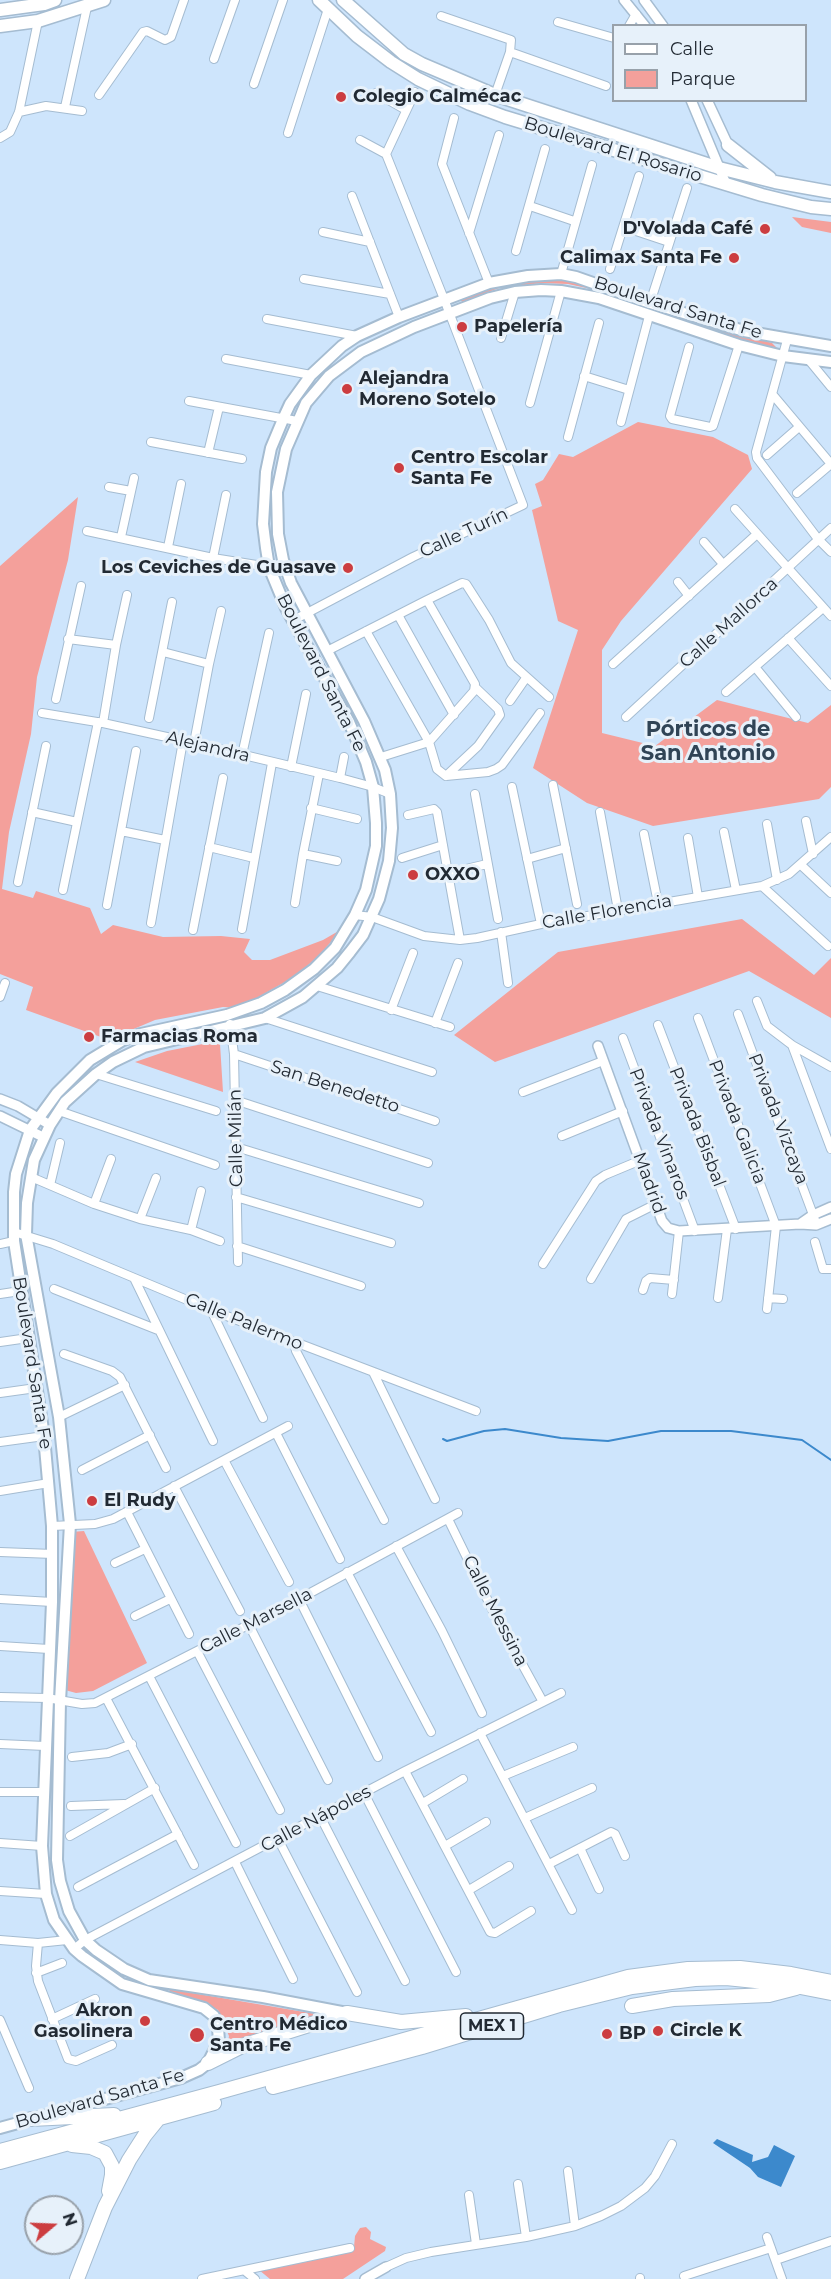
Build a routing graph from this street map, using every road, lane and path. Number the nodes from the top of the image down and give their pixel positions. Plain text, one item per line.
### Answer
1 (56, 0) edge
2 (104, 0) edge
3 (184, 0) edge
4 (235, 0) edge
5 (283, 0) edge
6 (344, 0) edge
7 (624, 0) edge
8 (644, 0) edge
9 (323, 5) edge
10 (87, 7) junction
11 (0, 10) edge
12 (636, 14) junction
13 (441, 16) dead end
14 (38, 21) junction
15 (558, 22) dead end
16 (630, 24) edge
17 (644, 24) edge
18 (662, 24) edge
19 (0, 26) edge
20 (612, 37) edge
21 (510, 52) junction
22 (214, 59) dead end
23 (254, 84) dead end
24 (606, 86) dead end
25 (415, 92) dead end
26 (376, 93) dead end
27 (99, 95) dead end
28 (495, 95) junction
29 (692, 102) edge
30 (708, 102) edge
31 (65, 107) junction
32 (406, 110) junction
33 (82, 111) dead end
34 (20, 112) junction
35 (454, 118) dead end
36 (288, 133) dead end
37 (499, 135) dead end
38 (0, 138) edge
39 (360, 141) dead end
40 (728, 145) joint
41 (546, 149) dead end
42 (386, 154) junction
43 (592, 165) dead end
44 (719, 168) junction
45 (639, 176) dead end
46 (776, 182) junction
47 (726, 184) junction
48 (687, 188) dead end
49 (831, 192) edge
50 (352, 196) dead end
51 (530, 206) junction
52 (831, 209) edge
53 (574, 221) junction
54 (624, 227) junction
55 (324, 232) dead end
56 (469, 233) junction
57 (370, 242) junction
58 (669, 242) junction
59 (516, 251) dead end
60 (610, 269) dead end
61 (561, 274) junction
62 (304, 279) dead end
63 (489, 283) junction
64 (602, 286) junction
65 (561, 291) junction
66 (515, 292) junction
67 (390, 294) junction
68 (599, 298) junction
69 (444, 299) junction
70 (650, 303) junction
71 (449, 314) junction
72 (695, 315) junction
73 (649, 316) junction
74 (399, 317) junction
75 (267, 319) dead end
76 (598, 323) dead end
77 (690, 329) junction
78 (357, 336) junction
79 (501, 338) dead end
80 (787, 340) junction
81 (739, 345) junction
82 (831, 346) edge
83 (689, 347) dead end
84 (783, 356) junction
85 (808, 358) junction
86 (226, 359) dead end
87 (831, 362) edge
88 (311, 375) junction
89 (584, 376) junction
90 (831, 387) edge
91 (629, 390) junction
92 (773, 395) junction
93 (189, 401) dead end
94 (530, 403) dead end
95 (219, 407) junction
96 (284, 417) junction
97 (297, 421) junction
98 (621, 422) dead end
99 (799, 427) junction
100 (568, 437) dead end
101 (151, 442) dead end
102 (208, 453) junction
103 (767, 455) dead end
104 (242, 459) dead end
105 (134, 478) dead end
106 (181, 484) dead end
107 (109, 487) dead end
108 (131, 491) junction
109 (797, 493) dead end
110 (226, 495) dead end
111 (735, 509) dead end
112 (831, 528) edge
113 (87, 531) dead end
114 (757, 534) junction
115 (121, 537) junction
116 (818, 539) junction
117 (704, 542) dead end
118 (168, 547) junction
119 (831, 552) edge
120 (213, 558) junction
121 (723, 564) junction
122 (269, 567) junction
123 (789, 568) junction
124 (678, 582) dead end
125 (81, 586) dead end
126 (127, 595) dead end
127 (689, 596) junction
128 (427, 600) junction
129 (172, 602) dead end
130 (823, 608) junction
131 (221, 611) dead end
132 (306, 614) junction
133 (398, 615) junction
134 (831, 616) edge
135 (292, 621) junction
136 (366, 631) junction
137 (269, 633) dead end
138 (788, 638) junction
139 (68, 639) junction
140 (116, 645) junction
141 (327, 651) junction
142 (163, 652) junction
143 (209, 664) junction
144 (613, 664) dead end
145 (754, 667) junction
146 (526, 678) junction
147 (831, 686) edge
148 (476, 688) junction
149 (726, 692) dead end
150 (306, 694) dead end
151 (549, 697) dead end
152 (56, 699) dead end
153 (510, 701) dead end
154 (42, 713) dead end
155 (540, 713) dead end
156 (454, 715) junction
157 (626, 717) dead end
158 (796, 717) dead end
159 (150, 718) dead end
160 (100, 723) junction
161 (183, 741) junction
162 (429, 742) junction
163 (194, 743) junction
164 (46, 746) dead end
165 (136, 751) dead end
166 (242, 755) junction
167 (344, 757) dead end
168 (381, 758) junction
169 (272, 763) junction
170 (291, 767) junction
171 (319, 774) junction
172 (446, 776) junction
173 (223, 778) dead end
174 (340, 778) junction
175 (553, 785) dead end
176 (373, 787) junction
177 (512, 787) dead end
178 (390, 794) junction
179 (475, 795) dead end
180 (311, 808) junction
181 (32, 812) junction
182 (600, 812) dead end
183 (408, 815) dead end
184 (357, 819) dead end
185 (806, 821) dead end
186 (77, 822) junction
187 (767, 824) dead end
188 (121, 831) junction
189 (724, 832) dead end
190 (644, 834) dead end
191 (688, 838) dead end
192 (830, 839) edge
193 (165, 840) junction
194 (443, 845) junction
195 (209, 847) junction
196 (566, 848) junction
197 (303, 854) junction
198 (813, 854) junction
199 (254, 858) junction
200 (402, 858) dead end
201 (527, 859) junction
202 (337, 861) dead end
203 (487, 864) junction
204 (801, 865) junction
205 (448, 873) junction
206 (777, 880) junction
207 (18, 882) dead end
208 (762, 886) junction
209 (63, 890) dead end
210 (736, 890) junction
211 (831, 893) edge
212 (698, 897) junction
213 (295, 903) dead end
214 (658, 903) junction
215 (577, 904) dead end
216 (106, 905) dead end
217 (618, 910) junction
218 (355, 915) junction
219 (372, 917) junction
220 (498, 918) dead end
221 (151, 922) dead end
222 (541, 924) junction
223 (242, 929) dead end
224 (193, 930) dead end
225 (501, 932) junction
226 (460, 940) junction
227 (828, 946) dead end
228 (413, 953) dead end
229 (458, 963) dead end
230 (5, 983) dead end
231 (508, 983) dead end
232 (317, 986) junction
233 (0, 997) edge
234 (756, 1001) dead end
235 (391, 1010) junction
236 (738, 1014) dead end
237 (227, 1015) junction
238 (266, 1018) junction
239 (698, 1018) dead end
240 (435, 1023) junction
241 (658, 1025) dead end
242 (450, 1027) dead end
243 (231, 1028) junction
244 (623, 1038) dead end
245 (792, 1045) junction
246 (598, 1046) dead end
247 (234, 1054) junction
248 (603, 1061) junction
249 (831, 1067) edge
250 (432, 1072) dead end
251 (96, 1074) junction
252 (523, 1092) dead end
253 (0, 1099) edge
254 (236, 1100) junction
255 (59, 1111) junction
256 (216, 1111) dead end
257 (623, 1111) junction
258 (0, 1116) edge
259 (38, 1117) junction
260 (435, 1121) dead end
261 (50, 1125) junction
262 (30, 1130) junction
263 (562, 1136) dead end
264 (43, 1137) junction
265 (60, 1143) dead end
266 (830, 1145) edge
267 (236, 1146) junction
268 (111, 1159) dead end
269 (641, 1160) junction
270 (428, 1163) dead end
271 (215, 1165) dead end
272 (31, 1177) junction
273 (156, 1178) dead end
274 (50, 1185) junction
275 (201, 1191) dead end
276 (236, 1197) junction
277 (419, 1203) dead end
278 (94, 1204) junction
279 (656, 1204) junction
280 (831, 1207) edge
281 (813, 1215) junction
282 (140, 1219) junction
283 (831, 1219) edge
284 (800, 1224) junction
285 (816, 1225) junction
286 (776, 1226) junction
287 (731, 1229) junction
288 (191, 1230) junction
289 (695, 1231) junction
290 (680, 1232) junction
291 (26, 1234) junction
292 (14, 1237) junction
293 (220, 1241) dead end
294 (815, 1242) dead end
295 (391, 1243) dead end
296 (0, 1244) edge
297 (237, 1246) junction
298 (238, 1262) dead end
299 (543, 1264) dead end
300 (831, 1269) edge
301 (134, 1278) junction
302 (591, 1279) dead end
303 (674, 1280) junction
304 (361, 1286) dead end
305 (54, 1289) dead end
306 (644, 1290) dead end
307 (20, 1292) junction
308 (0, 1294) edge
309 (672, 1294) dead end
310 (718, 1298) dead end
311 (768, 1298) junction
312 (783, 1299) dead end
313 (767, 1309) dead end
314 (211, 1310) junction
315 (158, 1330) junction
316 (28, 1338) junction
317 (0, 1342) edge
318 (294, 1342) junction
319 (64, 1354) dead end
320 (373, 1372) junction
321 (125, 1384) junction
322 (36, 1388) junction
323 (0, 1393) edge
324 (476, 1411) dead end
325 (59, 1417) junction
326 (263, 1418) dead end
327 (288, 1426) dead end
328 (276, 1433) junction
329 (150, 1435) junction
330 (44, 1436) junction
331 (213, 1441) dead end
332 (0, 1442) edge
333 (224, 1460) junction
334 (166, 1468) dead end
335 (82, 1470) dead end
336 (49, 1483) junction
337 (174, 1486) junction
338 (0, 1491) edge
339 (435, 1499) dead end
340 (127, 1512) junction
341 (458, 1513) dead end
342 (448, 1519) junction
343 (384, 1520) dead end
344 (70, 1524) junction
345 (52, 1526) junction
346 (396, 1546) junction
347 (145, 1549) junction
348 (0, 1552) edge
349 (53, 1554) junction
350 (340, 1559) dead end
351 (115, 1563) dead end
352 (347, 1572) junction
353 (289, 1582) dead end
354 (0, 1599) edge
355 (170, 1599) junction
356 (299, 1599) junction
357 (52, 1602) junction
358 (240, 1611) dead end
359 (135, 1616) dead end
360 (249, 1625) junction
361 (189, 1634) dead end
362 (0, 1646) edge
363 (49, 1649) junction
364 (197, 1651) junction
365 (149, 1676) junction
366 (561, 1693) dead end
367 (0, 1697) edge
368 (47, 1698) junction
369 (106, 1698) junction
370 (60, 1701) junction
371 (543, 1702) junction
372 (482, 1713) dead end
373 (431, 1732) dead end
374 (480, 1733) junction
375 (0, 1744) edge
376 (132, 1744) junction
377 (45, 1746) junction
378 (573, 1747) dead end
379 (72, 1757) dead end
380 (378, 1757) dead end
381 (405, 1771) junction
382 (503, 1776) junction
383 (463, 1779) dead end
384 (328, 1780) dead end
385 (155, 1788) junction
386 (592, 1788) dead end
387 (0, 1792) edge
388 (45, 1792) junction
389 (364, 1793) junction
390 (423, 1803) junction
391 (126, 1804) junction
392 (71, 1806) dead end
393 (280, 1810) dead end
394 (320, 1816) junction
395 (525, 1818) junction
396 (486, 1822) dead end
397 (178, 1834) junction
398 (70, 1836) dead end
399 (278, 1839) junction
400 (0, 1843) edge
401 (236, 1843) dead end
402 (42, 1846) junction
403 (445, 1846) junction
404 (580, 1848) junction
405 (625, 1856) dead end
406 (235, 1862) junction
407 (194, 1864) dead end
408 (549, 1864) junction
409 (509, 1866) dead end
410 (78, 1887) dead end
411 (599, 1889) dead end
412 (469, 1890) junction
413 (0, 1891) edge
414 (46, 1894) junction
415 (573, 1910) dead end
416 (531, 1911) dead end
417 (0, 1940) edge
418 (67, 1940) junction
419 (85, 1940) junction
420 (39, 1943) junction
421 (74, 1949) junction
422 (62, 1963) dead end
423 (456, 1972) dead end
424 (36, 1973) junction
425 (294, 1979) dead end
426 (405, 1981) dead end
427 (161, 1982) junction
428 (831, 1983) edge
429 (800, 1986) junction
430 (357, 1992) dead end
431 (831, 1993) edge
432 (155, 1995) junction
433 (94, 1999) dead end
434 (632, 2006) dead end
435 (347, 2013) junction
436 (497, 2013) junction
437 (52, 2019) junction
438 (0, 2020) edge
439 (112, 2045) dead end
440 (208, 2063) junction
441 (29, 2088) dead end
442 (137, 2114) junction
443 (31, 2119) junction
444 (158, 2120) junction
445 (0, 2128) edge
446 (672, 2144) dead end
447 (61, 2145) junction
448 (0, 2151) edge
449 (0, 2162) edge
450 (567, 2171) dead end
451 (518, 2184) dead end
452 (469, 2195) dead end
453 (105, 2207) junction
454 (575, 2226) junction
455 (526, 2237) junction
456 (767, 2237) dead end
457 (831, 2241) edge
458 (476, 2244) junction
459 (350, 2248) dead end
460 (771, 2248) junction
461 (776, 2260) junction
462 (386, 2267) junction
463 (245, 2271) junction
464 (684, 2276) dead end
465 (77, 2279) edge
466 (202, 2279) edge
467 (255, 2279) edge
468 (364, 2279) edge
469 (379, 2279) edge
470 (782, 2279) edge

1 - 11 main road
2 - 10 main road
3 - 27 street
4 - 22 street
5 - 23 street
6 - 28 main road, Boulevard El Rosario
7 - 12 street
8 - 18 street
9 - 36 street
9 - 47 main road, Boulevard El Rosario
10 - 14 main road
10 - 31 street
12 - 16 street
12 - 17 street
13 - 21 street
14 - 19 main road
14 - 34 street
15 - 20 street
21 - 24 street
21 - 28 street
25 - 32 street
26 - 32 street
28 - 44 main road, Boulevard El Rosario
29 - 44 street
30 - 40 street
31 - 33 street
31 - 34 street
32 - 42 street
34 - 38 street
35 - 56 street
37 - 56 street
39 - 42 street
40 - 46 main road
41 - 51 street
42 - 69 street, Calle Turín
43 - 53 street
44 - 46 main road, Boulevard El Rosario
44 - 47 street
45 - 54 street
46 - 49 main road, Boulevard El Rosario
47 - 52 main road, Boulevard El Rosario
48 - 58 street
50 - 57 street
51 - 53 street
51 - 59 street
53 - 61 street
54 - 58 street
54 - 60 street
55 - 57 street
56 - 63 street
57 - 67 street
58 - 70 street
61 - 63 main road, Boulevard Santa Fe
61 - 64 main road, Boulevard Santa Fe
62 - 67 street
63 - 69 main road, Boulevard Santa Fe
64 - 68 street
64 - 70 main road, Boulevard Santa Fe
65 - 66 main road, Boulevard Santa Fe
65 - 68 main road, Boulevard Santa Fe
65 - 94 street
66 - 71 main road, Boulevard Santa Fe
66 - 79 street
67 - 74 street
68 - 73 main road, Boulevard Santa Fe
69 - 71 street, Calle Turín
69 - 74 main road, Boulevard Santa Fe
70 - 72 main road, Boulevard Santa Fe
71 - 97 main road, Boulevard Santa Fe
71 - 132 street, Calle Turín
72 - 77 street
72 - 80 main road, Boulevard Santa Fe
73 - 77 main road, Boulevard Santa Fe
73 - 91 street
74 - 78 main road, Boulevard Santa Fe
75 - 78 street
76 - 89 street
77 - 81 main road, Boulevard Santa Fe
78 - 88 main road, Boulevard Santa Fe
80 - 82 main road, Boulevard Santa Fe
80 - 84 street
81 - 83 street
81 - 84 main road, Boulevard Santa Fe
84 - 85 main road, Boulevard Santa Fe
84 - 92 street
85 - 87 main road, Boulevard Santa Fe
85 - 90 street
86 - 88 street
88 - 96 main road, Boulevard Santa Fe
89 - 91 street
89 - 100 street
91 - 98 street
92 - 99 street
92 - 116 street
93 - 95 street
95 - 96 street
95 - 102 street
96 - 97 street
96 - 122 main road, Boulevard Santa Fe
97 - 132 main road, Boulevard Santa Fe
99 - 103 street
99 - 109 street
101 - 102 street
102 - 104 street
105 - 108 street
106 - 118 street
107 - 108 street
108 - 115 street
110 - 120 street
111 - 114 street
112 - 116 street, Calle Mallorca
113 - 115 street
114 - 121 street
114 - 123 street
115 - 118 street
116 - 119 street
116 - 123 street, Calle Mallorca
117 - 121 street
118 - 120 street
120 - 122 street
121 - 127 street
122 - 135 main road, Boulevard Santa Fe
123 - 130 street
123 - 157 street, Calle Mallorca
124 - 127 street
125 - 139 street
126 - 140 street
127 - 144 street
128 - 133 street
128 - 146 street
128 - 148 street
129 - 142 street
130 - 134 street
130 - 138 street
131 - 143 street
132 - 135 street
132 - 141 main road, Boulevard Santa Fe
133 - 136 street
133 - 156 street
135 - 176 main road, Boulevard Santa Fe
136 - 141 street
136 - 162 street
137 - 166 street
138 - 145 street
138 - 147 street
139 - 140 street
139 - 152 street
140 - 160 street
141 - 168 main road, Boulevard Santa Fe
142 - 143 street
142 - 159 street
143 - 163 street
145 - 149 street
145 - 158 street
146 - 151 street
146 - 153 street
148 - 156 street
148 - 172 street
150 - 170 street
154 - 160 street, Alejandra
155 - 172 street
156 - 162 street
160 - 161 street, Alejandra
160 - 186 street
161 - 163 street, Alejandra
161 - 193 street
162 - 168 street
162 - 172 street
163 - 166 street, Alejandra
164 - 181 street
165 - 188 street
166 - 169 street, Alejandra
167 - 174 street
168 - 178 main road, Boulevard Santa Fe
169 - 170 street, Alejandra
169 - 199 street
170 - 171 street, Alejandra
171 - 174 street, Alejandra
171 - 180 street
173 - 195 street
174 - 176 street, Alejandra
175 - 196 street
176 - 178 street, Alejandra
176 - 218 main road, Boulevard Santa Fe
177 - 201 street
178 - 219 main road, Boulevard Santa Fe
179 - 203 street
180 - 184 street
180 - 197 street
181 - 186 street
181 - 207 street
182 - 217 street
183 - 194 street
185 - 198 street
186 - 209 street
187 - 206 street
188 - 193 street
188 - 216 street
189 - 210 street
190 - 214 street
191 - 212 street
192 - 198 street, Calle Florencia
193 - 221 street
194 - 200 street
194 - 205 street
195 - 199 street
195 - 224 street
196 - 201 street
196 - 215 street
197 - 202 street
197 - 213 street
198 - 204 street, Calle Florencia
199 - 223 street
201 - 222 street
203 - 205 street
203 - 220 street
204 - 206 street, Calle Florencia
204 - 211 street
205 - 226 street
206 - 208 street, Calle Florencia
208 - 210 street, Calle Florencia
208 - 227 street
210 - 212 street, Calle Florencia
212 - 214 street, Calle Florencia
214 - 217 street, Calle Florencia
217 - 222 street, Calle Florencia
218 - 219 street, Calle Florencia
218 - 237 main road, Boulevard Santa Fe
219 - 226 street, Calle Florencia
219 - 232 main road, Boulevard Santa Fe
222 - 225 street, Calle Florencia
225 - 226 street, Calle Florencia
225 - 231 street
228 - 235 street
229 - 240 street
230 - 233 street
232 - 235 street
232 - 238 main road, Boulevard Santa Fe
234 - 245 street
235 - 240 street
236 - 281 street, Privada Vizcaya
237 - 243 street, Calle Milán
237 - 259 main road, Boulevard Santa Fe
238 - 243 main road, Boulevard Santa Fe
238 - 250 street
239 - 286 street, Privada Galicia
240 - 242 street
241 - 287 street, Privada Bisbal
243 - 247 street, Calle Milán
243 - 251 main road, Boulevard Santa Fe
244 - 289 street, Privada Vinaros
245 - 249 street
245 - 266 street
246 - 248 street, Madrid
247 - 254 street, Calle Milán
247 - 260 street, San Benedetto
248 - 252 street
248 - 257 street, Madrid
251 - 255 main road, Boulevard Santa Fe
251 - 256 street
253 - 259 street
254 - 267 street, Calle Milán
254 - 270 street
255 - 261 main road, Boulevard Santa Fe
255 - 271 street
257 - 263 street
257 - 269 street, Madrid
258 - 262 street
259 - 261 street
259 - 262 main road, Boulevard Santa Fe
261 - 264 main road, Boulevard Santa Fe
262 - 264 street
262 - 292 main road, Boulevard Santa Fe
264 - 272 main road, Boulevard Santa Fe
265 - 274 street
267 - 276 street, Calle Milán
267 - 277 street
268 - 278 street
269 - 279 street, Madrid
269 - 299 street
272 - 274 street
272 - 291 main road, Boulevard Santa Fe
273 - 282 street
274 - 278 street
275 - 288 street
276 - 295 street
276 - 297 street, Calle Milán
278 - 282 street
279 - 290 street, Madrid
279 - 302 street
280 - 281 street
281 - 284 street, Madrid
281 - 285 street, Privada Vizcaya
282 - 288 street
283 - 285 street
284 - 285 street, Madrid
284 - 286 street, Madrid
286 - 287 street, Madrid
286 - 311 street
287 - 289 street, Madrid
287 - 310 street
288 - 293 street
289 - 290 street, Madrid
290 - 303 street
291 - 292 street, Calle Palermo
291 - 301 street, Calle Palermo
291 - 325 main road, Boulevard Santa Fe
292 - 296 street
292 - 307 main road, Boulevard Santa Fe
294 - 300 street
297 - 298 street, Calle Milán
297 - 304 street
301 - 314 street, Calle Palermo
301 - 315 street
303 - 306 street
303 - 309 street
305 - 315 street
307 - 308 street
307 - 316 main road, Boulevard Santa Fe
311 - 312 street
311 - 313 street
314 - 318 street, Calle Palermo
314 - 326 street
315 - 331 street
316 - 317 street
316 - 322 main road, Boulevard Santa Fe
318 - 320 street, Calle Palermo
318 - 343 street
319 - 321 street
320 - 324 street, Calle Palermo
320 - 339 street
321 - 325 street
321 - 329 street
322 - 323 street
322 - 330 main road, Boulevard Santa Fe
325 - 344 main road, Boulevard Santa Fe
327 - 328 street
328 - 333 street
328 - 350 street
329 - 334 street
329 - 335 street
330 - 332 street
330 - 336 main road, Boulevard Santa Fe
333 - 337 street
333 - 353 street
336 - 338 street
336 - 345 main road, Boulevard Santa Fe
337 - 340 street
337 - 358 street
340 - 344 street
340 - 347 street
341 - 342 street, Calle Marsella
342 - 346 street, Calle Marsella
342 - 371 street, Calle Messina
344 - 345 street
344 - 370 main road, Boulevard Santa Fe
345 - 349 main road, Boulevard Santa Fe
346 - 352 street, Calle Marsella
346 - 372 street
347 - 351 street
347 - 355 street
348 - 349 street
349 - 357 main road, Boulevard Santa Fe
352 - 356 street, Calle Marsella
352 - 373 street
354 - 357 street
355 - 359 street
355 - 361 street
356 - 360 street, Calle Marsella
356 - 380 street
357 - 363 main road, Boulevard Santa Fe
360 - 364 street, Calle Marsella
360 - 384 street
362 - 363 street
363 - 368 main road, Boulevard Santa Fe
364 - 365 street, Calle Marsella
364 - 393 street
365 - 369 street, Calle Marsella
365 - 401 street
366 - 371 street, Calle Nápoles
367 - 368 street, Calle Marsella
368 - 370 street, Calle Marsella
368 - 377 main road, Boulevard Santa Fe
369 - 370 street, Calle Marsella
369 - 376 street
370 - 419 main road, Boulevard Santa Fe
371 - 374 street, Calle Nápoles
374 - 381 street, Calle Nápoles
374 - 382 street
375 - 377 street
376 - 379 street
376 - 385 street
377 - 388 main road, Boulevard Santa Fe
378 - 382 street
381 - 389 street, Calle Nápoles
381 - 390 street
382 - 395 street
383 - 390 street
385 - 391 street
385 - 397 street
386 - 395 street
387 - 388 street
388 - 402 main road, Boulevard Santa Fe
389 - 394 street, Calle Nápoles
389 - 423 street
390 - 403 street
391 - 392 street
391 - 398 street
394 - 399 street, Calle Nápoles
394 - 426 street
395 - 408 street
396 - 403 street
397 - 407 street
397 - 410 street
399 - 406 street, Calle Nápoles
399 - 430 street
400 - 402 street
402 - 414 main road, Boulevard Santa Fe
403 - 412 street
404 - 405 street
404 - 408 street
404 - 411 street
406 - 419 street, Calle Nápoles
406 - 425 street
408 - 415 street
409 - 412 street
412 - 416 street
413 - 414 street
414 - 418 main road, Boulevard Santa Fe
417 - 420 street
418 - 420 street
418 - 421 main road, Boulevard Santa Fe
419 - 421 street, Calle Nápoles
419 - 427 main road, Boulevard Santa Fe
420 - 424 street
421 - 432 main road, Boulevard Santa Fe
422 - 424 street
424 - 437 street
427 - 432 street
427 - 435 main road, Boulevard Santa Fe
428 - 436 highway, MEX 1
429 - 431 highway, MEX 1
429 - 434 highway
429 - 444 highway, MEX 1
432 - 440 main road, Boulevard Santa Fe
433 - 437 street
435 - 436 highway
435 - 440 highway
436 - 442 highway, MEX 1
437 - 439 street
438 - 441 street
440 - 443 main road, Boulevard Santa Fe
442 - 443 highway
442 - 448 highway, MEX 1
443 - 445 main road, Boulevard Santa Fe
444 - 447 highway, MEX 1
444 - 453 highway
446 - 454 street
447 - 449 highway, MEX 1
447 - 453 highway
450 - 454 street
451 - 455 street
452 - 458 street
453 - 465 highway
454 - 455 street
455 - 458 street
456 - 460 street
457 - 461 street
458 - 462 street
459 - 463 street
460 - 461 street
460 - 464 street
461 - 470 street
462 - 468 street
462 - 469 street
463 - 466 street
463 - 467 street

